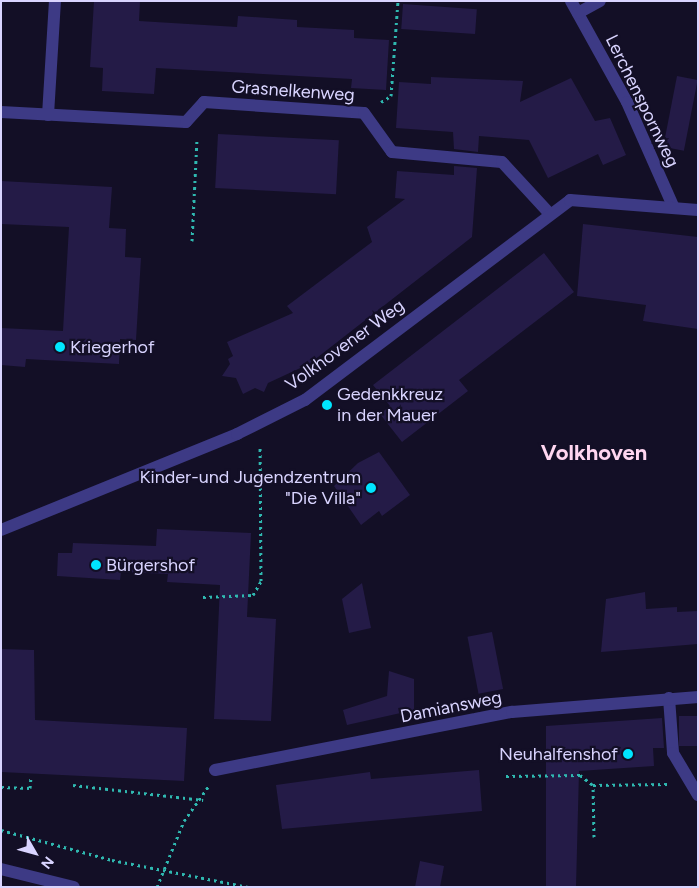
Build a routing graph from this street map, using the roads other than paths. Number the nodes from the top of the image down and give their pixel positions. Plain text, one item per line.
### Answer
1 (55, 1) edge
2 (571, 1) edge
3 (600, 1) edge
4 (578, 13) junction
5 (1, 112) edge
6 (48, 115) junction
7 (673, 206) junction
8 (698, 210) edge
9 (549, 213) junction
10 (1, 530) edge
11 (698, 697) edge
12 (670, 698) junction
13 (215, 770) road end
14 (698, 795) edge
15 (1, 869) edge
16 (74, 887) edge

1 - 6 street
2 - 4 street, Lerchenspornweg
3 - 4 street
4 - 7 street, Lerchenspornweg
5 - 6 street
6 - 9 street, Grasnelkenweg
7 - 8 street, Volkhovener Weg
7 - 9 street, Volkhovener Weg
9 - 10 street, Volkhovener Weg
11 - 12 street, Damiansweg
12 - 13 street, Damiansweg
12 - 14 street
15 - 16 street

